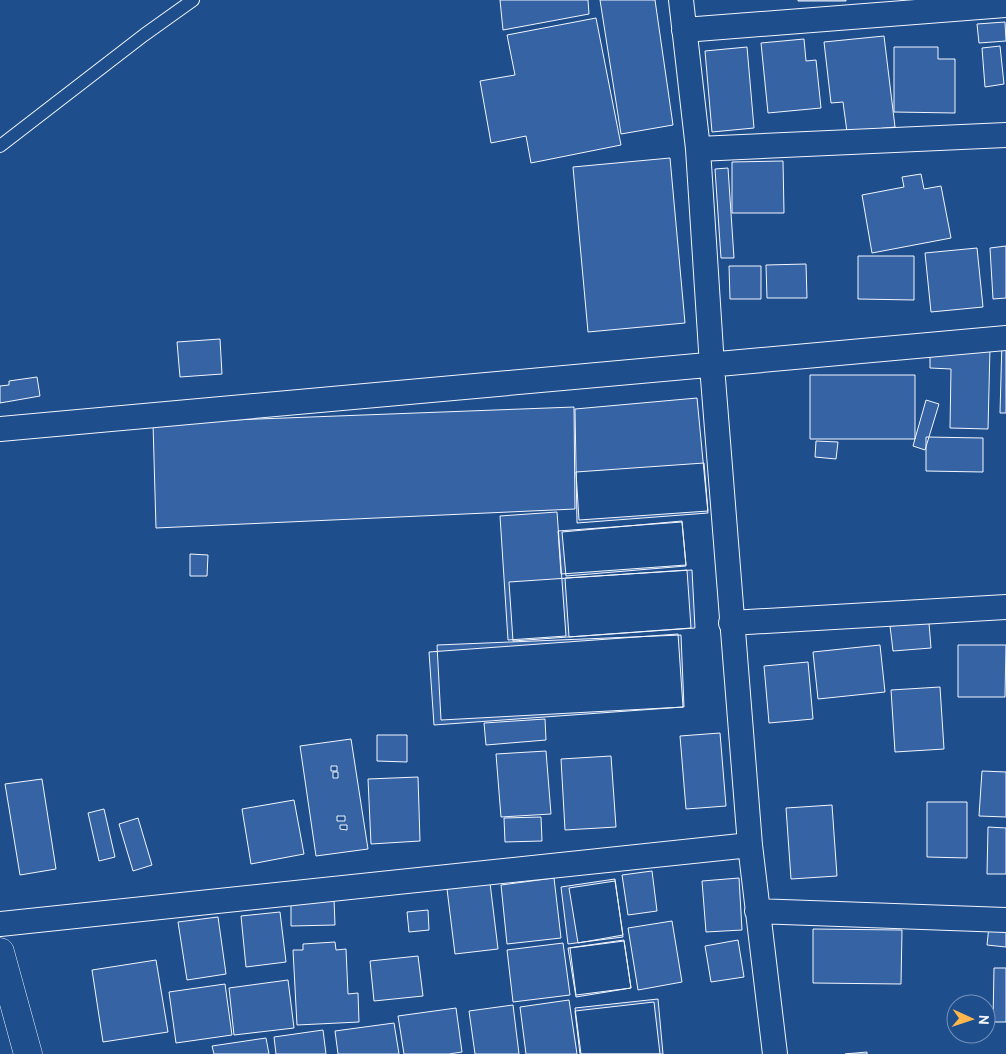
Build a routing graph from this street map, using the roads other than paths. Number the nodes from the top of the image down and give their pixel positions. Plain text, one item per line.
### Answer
1 (193, 0) edge
2 (681, 0) edge
3 (1006, 5) edge
4 (684, 30) junction
5 (1006, 135) edge
6 (0, 146) edge
7 (698, 148) junction
8 (1006, 338) edge
9 (712, 366) junction
10 (0, 430) edge
11 (1006, 607) edge
12 (731, 623) junction
13 (750, 845) junction
14 (757, 911) junction
15 (1006, 920) edge
16 (0, 924) edge
17 (0, 952) edge
18 (28, 1054) edge
19 (775, 1054) edge

1 - 6 lane
2 - 4 street
3 - 4 street
4 - 7 street
5 - 7 street
7 - 9 street
8 - 9 street
9 - 10 street
9 - 12 street
11 - 12 street
12 - 13 street
13 - 14 street
13 - 16 street
14 - 15 street
14 - 19 street
17 - 18 street

